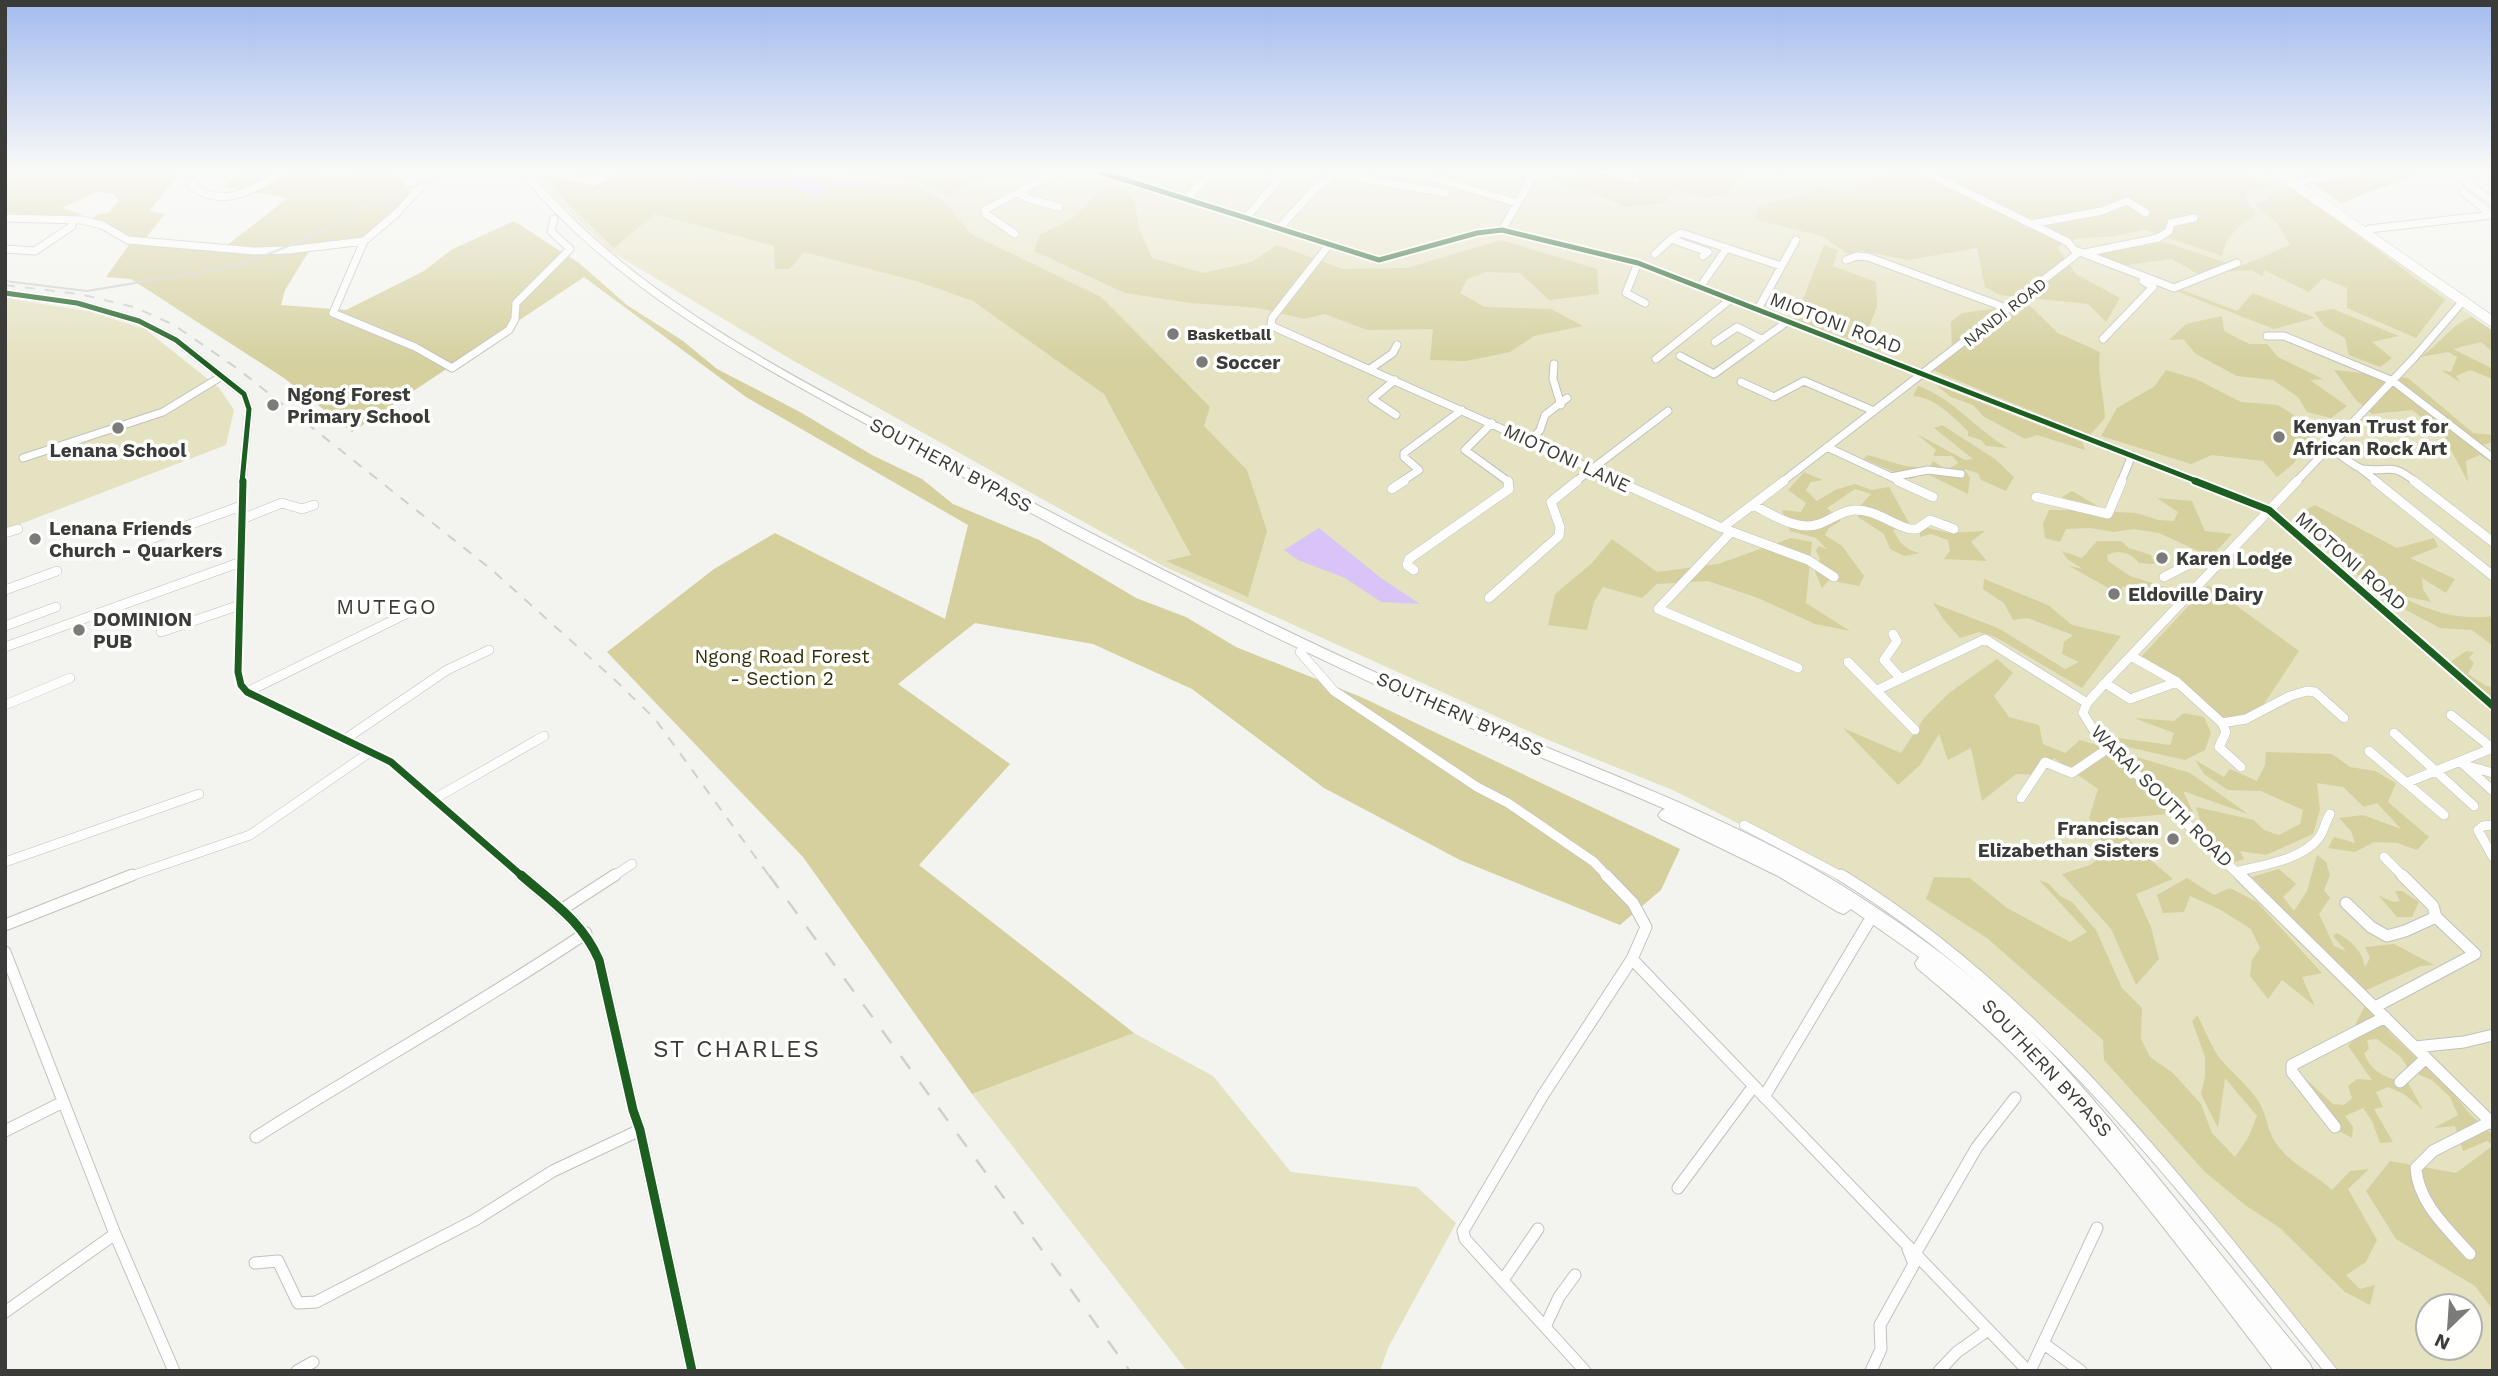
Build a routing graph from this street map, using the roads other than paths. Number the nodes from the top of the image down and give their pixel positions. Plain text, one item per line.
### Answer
1 (58, 235) edge
2 (118, 235) edge
3 (372, 235) edge
4 (555, 235) edge
5 (573, 235) edge
6 (584, 235) edge
7 (1298, 235) edge
8 (1469, 235) edge
9 (1523, 235) edge
10 (1677, 235) edge
11 (1688, 235) edge
12 (2054, 235) edge
13 (2162, 235) edge
14 (2365, 235) edge
15 (2378, 235) edge
16 (1671, 239) junction
17 (1796, 240) dead end
18 (365, 241) junction
19 (1329, 245) junction
20 (1727, 248) junction
21 (5, 249) edge
22 (2078, 252) junction
23 (1655, 254) dead end
24 (1703, 256) dead end
25 (1846, 260) dead end
26 (1638, 263) junction
27 (2237, 263) dead end
28 (1780, 266) junction
29 (2434, 281) junction
30 (1700, 287) junction
31 (5, 293) edge
32 (1731, 299) junction
33 (2463, 301) junction
34 (1645, 303) dead end
35 (1759, 309) junction
36 (2009, 309) junction
37 (1788, 321) junction
38 (2493, 322) edge
39 (2267, 336) dead end
40 (1761, 339) junction
41 (2104, 339) dead end
42 (1715, 341) dead end
43 (1397, 345) dead end
44 (1681, 356) dead end
45 (1656, 359) dead end
46 (1554, 364) dead end
47 (1370, 369) junction
48 (1924, 374) junction
49 (222, 376) junction
50 (1395, 380) junction
51 (2393, 381) junction
52 (1741, 382) dead end
53 (1567, 398) dead end
54 (1561, 405) junction
55 (1462, 410) junction
56 (1668, 411) dead end
57 (1874, 411) junction
58 (1396, 415) dead end
59 (1492, 423) junction
60 (1530, 442) junction
61 (1826, 447) junction
62 (2330, 447) junction
63 (2132, 455) junction
64 (23, 458) dead end
65 (2493, 458) edge
66 (1591, 469) junction
67 (2361, 469) junction
68 (1961, 474) dead end
69 (1891, 477) junction
70 (1392, 489) dead end
71 (1933, 496) dead end
72 (2036, 497) dead end
73 (314, 505) dead end
74 (1753, 505) junction
75 (241, 506) junction
76 (2269, 510) junction
77 (242, 519) junction
78 (1722, 527) junction
79 (18, 529) dead end
80 (1954, 529) dead end
81 (5, 533) edge
82 (1731, 533) junction
83 (150, 539) dead end
84 (2493, 542) edge
85 (241, 562) junction
86 (2216, 567) junction
87 (1414, 570) dead end
88 (57, 571) dead end
89 (2493, 576) edge
90 (1834, 577) dead end
91 (2164, 578) dead end
92 (5, 590) edge
93 (1489, 598) dead end
94 (240, 605) junction
95 (56, 607) dead end
96 (429, 608) dead end
97 (5, 626) edge
98 (161, 632) dead end
99 (1893, 634) dead end
100 (5, 647) edge
101 (489, 650) dead end
102 (1300, 652) junction
103 (2132, 656) junction
104 (1847, 662) dead end
105 (1798, 668) dead end
106 (70, 678) dead end
107 (1901, 679) junction
108 (2177, 682) junction
109 (2105, 683) junction
110 (1877, 690) junction
111 (247, 692) junction
112 (2087, 703) junction
113 (5, 705) edge
114 (2493, 706) edge
115 (2451, 715) dead end
116 (2344, 718) dead end
117 (2222, 723) junction
118 (1915, 730) dead end
119 (2394, 733) dead end
120 (544, 736) dead end
121 (344, 740) junction
122 (2110, 747) junction
123 (2492, 748) edge
124 (2369, 751) dead end
125 (370, 752) junction
126 (2464, 764) junction
127 (2241, 767) dead end
128 (2436, 772) junction
129 (2493, 773) edge
130 (2408, 782) junction
131 (2493, 791) edge
132 (199, 794) dead end
133 (2021, 798) dead end
134 (434, 799) junction
135 (2474, 806) dead end
136 (2330, 814) dead end
137 (2444, 816) dead end
138 (1744, 825) dead end
139 (2493, 825) edge
140 (2384, 857) dead end
141 (2493, 857) edge
142 (5, 862) edge
143 (632, 864) dead end
144 (2239, 871) junction
145 (2346, 903) dead end
146 (561, 909) junction
147 (2436, 917) junction
148 (1867, 923) junction
149 (5, 925) edge
150 (586, 933) junction
151 (5, 952) edge
152 (1632, 959) junction
153 (2375, 1007) junction
154 (2385, 1017) junction
155 (2493, 1035) edge
156 (2415, 1047) junction
157 (2426, 1058) junction
158 (2400, 1082) dead end
159 (1754, 1087) junction
160 (1764, 1097) junction
161 (2015, 1098) dead end
162 (63, 1102) junction
163 (2491, 1123) edge
164 (2335, 1128) dead end
165 (640, 1130) junction
166 (5, 1131) edge
167 (257, 1137) dead end
168 (1678, 1188) dead end
169 (2097, 1228) dead end
170 (1538, 1229) dead end
171 (115, 1234) junction
172 (1911, 1249) junction
173 (2470, 1254) dead end
174 (255, 1263) dead end
175 (1576, 1275) dead end
176 (1503, 1280) junction
177 (5, 1312) edge
178 (1545, 1327) junction
179 (1988, 1330) junction
180 (2043, 1343) junction
181 (313, 1362) dead end
182 (174, 1371) edge
183 (297, 1371) edge
184 (692, 1371) edge
185 (1585, 1371) edge
186 (1871, 1371) edge
187 (1940, 1371) edge
188 (2029, 1371) edge
189 (2081, 1371) edge
190 (2287, 1371) edge
191 (2303, 1371) edge
192 (2331, 1371) edge

1 - 21 street
2 - 18 street
3 - 18 street
4 - 18 street
5 - 102 highway, SOUTHERN BYPASS
6 - 191 highway, SOUTHERN BYPASS
7 - 19 street, MIOTONI ROAD
8 - 19 street, MIOTONI ROAD
9 - 26 street, MIOTONI ROAD
10 - 16 street
11 - 20 street
12 - 22 street
13 - 22 street
14 - 29 main road
15 - 29 main road
16 - 23 street
16 - 24 street
17 - 28 street
19 - 47 street, MIOTONI LANE
20 - 28 street
20 - 30 street
22 - 27 street
22 - 36 street, NANDI ROAD
22 - 41 street
25 - 36 street
26 - 30 street, MIOTONI ROAD
26 - 34 street
28 - 35 street
29 - 33 main road
30 - 32 street, MIOTONI ROAD
31 - 49 street
32 - 35 street, MIOTONI ROAD
32 - 45 street
33 - 38 main road
33 - 51 street, WARAI SOUTH ROAD
35 - 37 street, MIOTONI ROAD
36 - 48 street, NANDI ROAD
37 - 40 street
37 - 48 street, MIOTONI ROAD
39 - 51 street
40 - 42 street
40 - 44 street
43 - 47 street
46 - 54 street
47 - 50 street, MIOTONI LANE
48 - 57 street
48 - 63 street, MIOTONI ROAD
49 - 64 street
49 - 75 street
50 - 55 street, MIOTONI LANE
50 - 58 street
51 - 62 street, WARAI SOUTH ROAD
51 - 65 street
52 - 57 street
53 - 54 street
54 - 60 street
55 - 59 street, MIOTONI LANE
55 - 70 street
56 - 66 street
57 - 61 street
59 - 60 street, MIOTONI LANE
59 - 87 street
60 - 66 street, MIOTONI LANE
61 - 69 street
61 - 74 street
62 - 67 street
62 - 76 street, WARAI SOUTH ROAD
63 - 72 street
63 - 76 street, MIOTONI ROAD
66 - 78 street, MIOTONI LANE
66 - 93 street
67 - 84 street
67 - 89 street
68 - 69 street
69 - 71 street
73 - 77 street
74 - 78 street
74 - 80 street
75 - 77 street
75 - 83 street
76 - 86 street, WARAI SOUTH ROAD
76 - 114 street, MIOTONI ROAD
77 - 85 street
78 - 82 street, MIOTONI LANE
79 - 81 street
82 - 90 street, MIOTONI LANE
82 - 105 street
85 - 94 street
85 - 100 street
86 - 91 street
86 - 103 street, WARAI SOUTH ROAD
88 - 92 street
94 - 98 street
94 - 111 street
95 - 97 street
96 - 111 street
99 - 107 street
101 - 121 street
102 - 148 highway, SOUTHERN BYPASS
102 - 152 street
103 - 108 street
103 - 109 street, WARAI SOUTH ROAD
104 - 110 street
106 - 113 street
107 - 110 street
107 - 112 street
108 - 109 street
108 - 117 street
109 - 112 street, WARAI SOUTH ROAD
110 - 118 street
111 - 121 street
112 - 122 street, WARAI SOUTH ROAD
115 - 123 street
116 - 117 street
117 - 127 street
119 - 128 street
120 - 134 street
121 - 125 street
122 - 133 street
122 - 144 street, WARAI SOUTH ROAD
123 - 126 street
124 - 130 street
125 - 134 street
125 - 149 street
126 - 128 street
126 - 129 street
126 - 131 street
128 - 130 street
128 - 135 street
130 - 137 street
132 - 142 street
134 - 146 street
136 - 144 street
138 - 192 street
139 - 141 street
140 - 147 street
143 - 146 street
144 - 153 street, WARAI SOUTH ROAD
145 - 147 street
146 - 150 street
147 - 153 street
148 - 160 street
148 - 190 highway, SOUTHERN BYPASS
150 - 165 street
150 - 167 street
151 - 162 street
152 - 159 street
152 - 176 street
153 - 154 street, WARAI SOUTH ROAD
154 - 156 street, WARAI SOUTH ROAD
154 - 164 street
155 - 156 street
156 - 157 street, WARAI SOUTH ROAD
157 - 158 street
157 - 163 street, WARAI SOUTH ROAD
159 - 160 street
159 - 168 street
160 - 172 street
161 - 172 street
162 - 166 street
162 - 171 street
163 - 173 street
165 - 174 street
165 - 184 street
169 - 180 street
170 - 176 street
171 - 177 street
171 - 182 street
172 - 179 street
172 - 186 street
175 - 178 street
176 - 178 street
178 - 185 street
179 - 187 street
179 - 188 street
180 - 188 street
180 - 189 street
181 - 183 street

